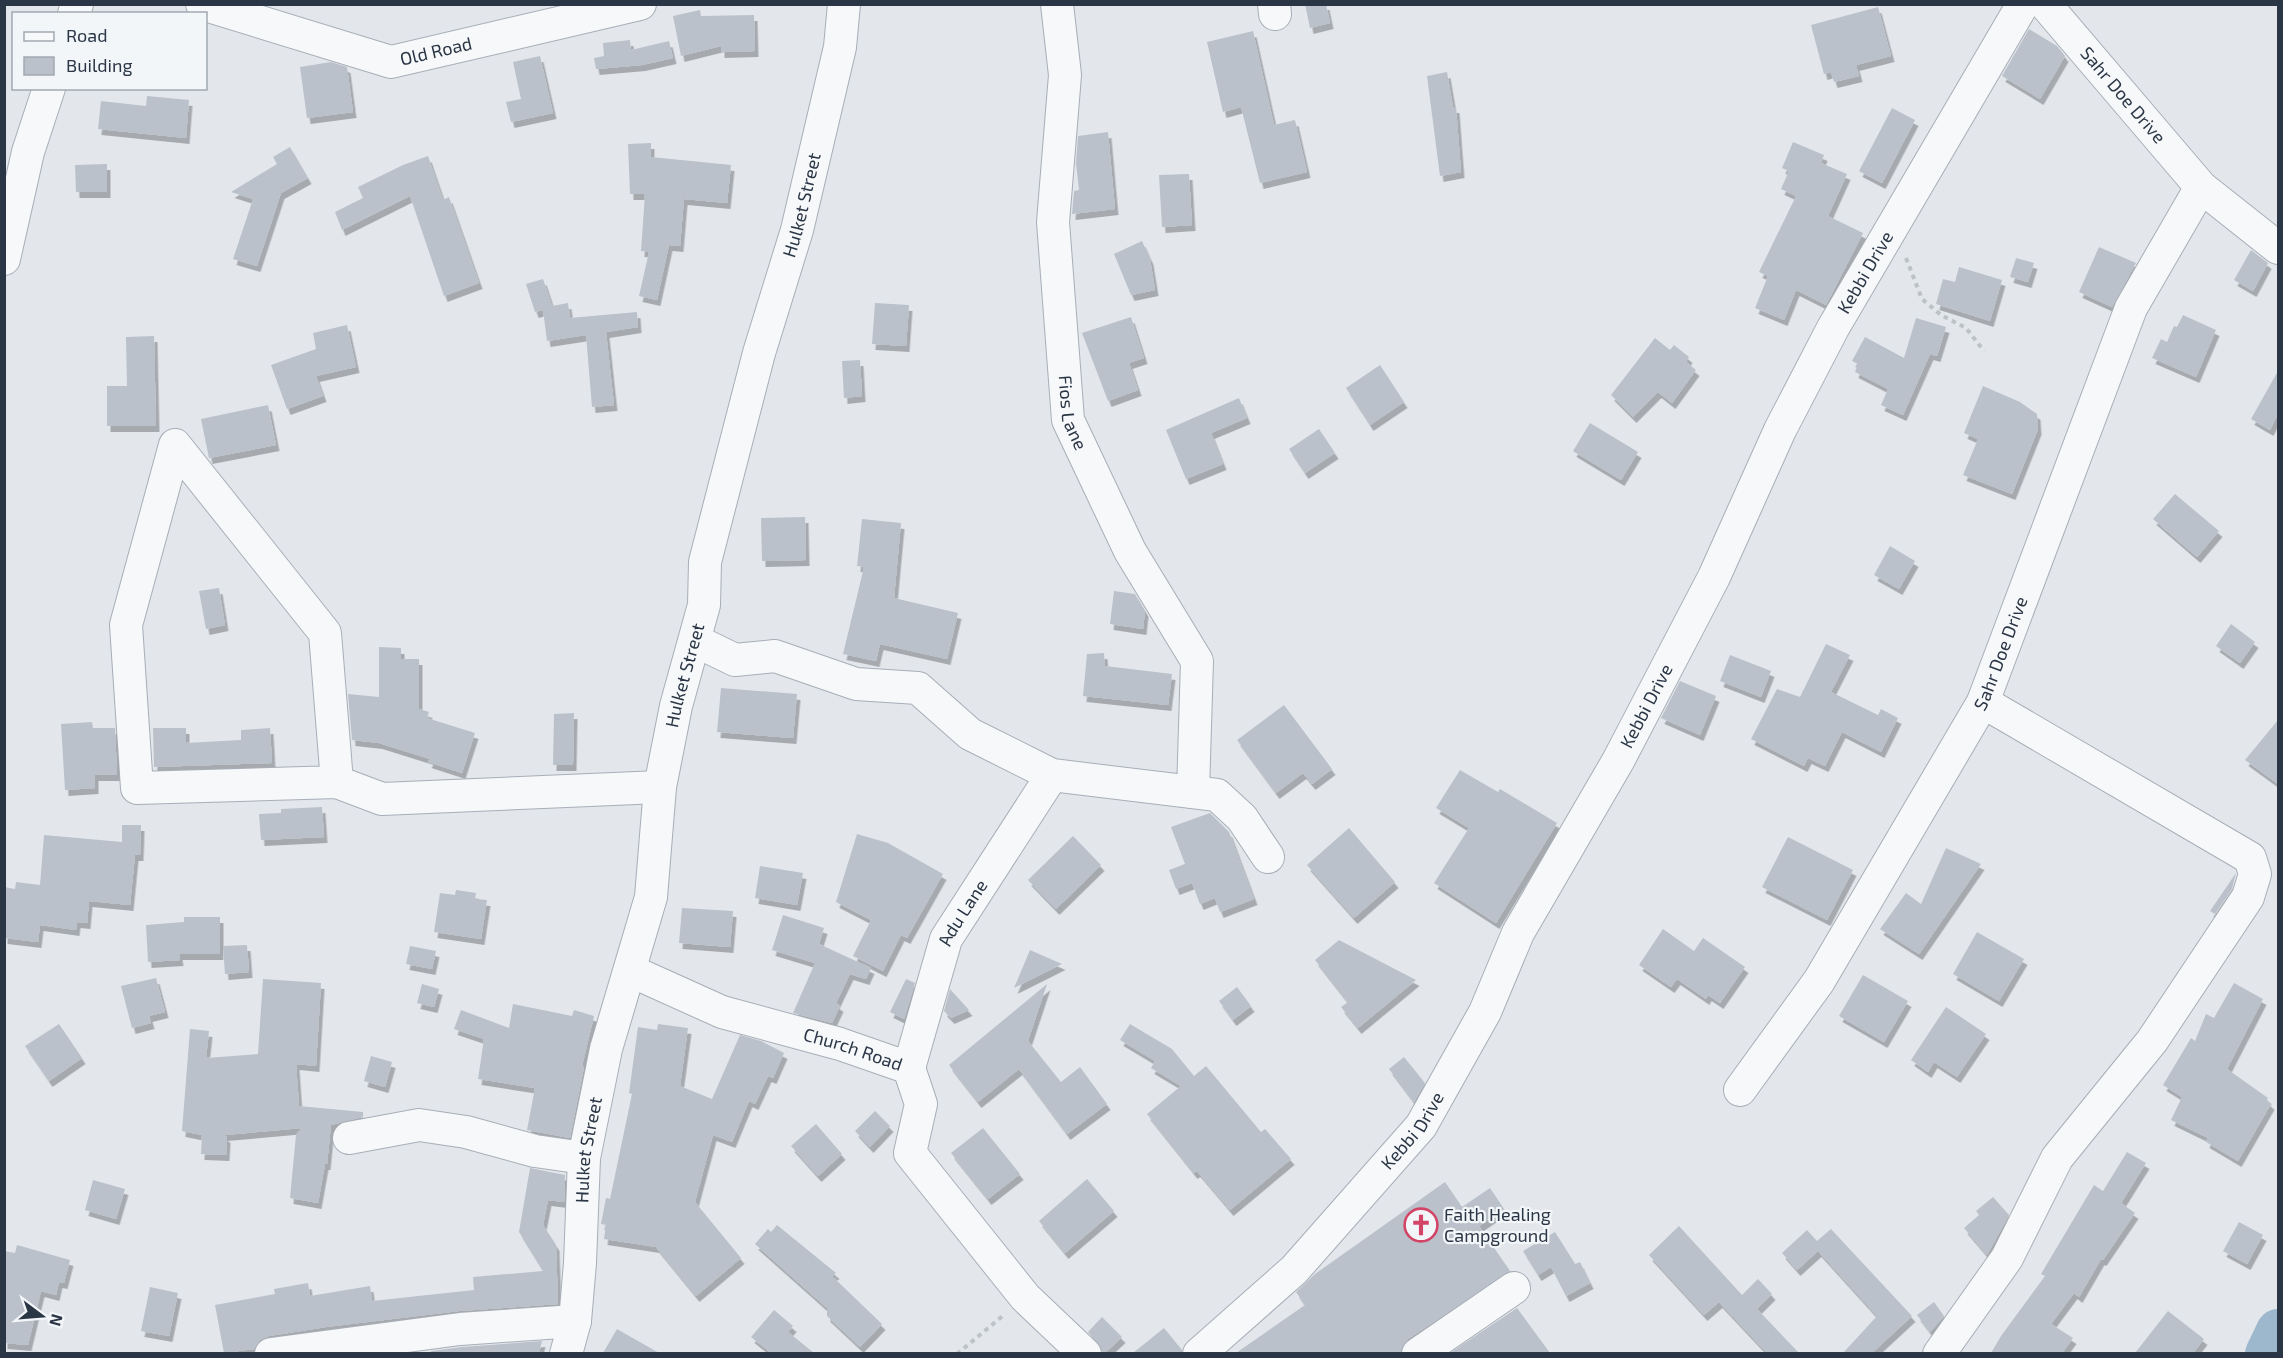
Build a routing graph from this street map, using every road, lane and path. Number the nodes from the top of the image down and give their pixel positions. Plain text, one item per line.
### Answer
1 (202, 4) edge
2 (640, 4) edge
3 (844, 4) edge
4 (1057, 4) edge
5 (2023, 4) edge
6 (2044, 4) edge
7 (48, 90) edge
8 (2201, 187) junction
9 (1892, 227) junction
10 (2278, 248) edge
11 (4, 259) edge
12 (1983, 351) dead end
13 (696, 641) junction
14 (1983, 702) junction
15 (1052, 775) junction
16 (337, 782) junction
17 (660, 787) junction
18 (1193, 792) junction
19 (1268, 857) dead end
20 (631, 971) junction
21 (909, 1068) junction
22 (1740, 1090) dead end
23 (350, 1138) dead end
24 (584, 1158) junction
25 (1514, 1288) dead end
26 (1025, 1297) junction
27 (575, 1321) junction
28 (271, 1353) edge
29 (566, 1353) edge
30 (957, 1353) edge
31 (1086, 1353) edge
32 (1199, 1353) edge
33 (1419, 1353) edge
34 (1939, 1353) edge

1 - 2 street, Old Road
3 - 13 street, Hulket Street
4 - 18 street, Fios Lane
5 - 9 street, Kebbi Drive
6 - 8 street, Sahr Doe Drive
7 - 11 street
8 - 10 street, Sahr Doe Drive
8 - 14 street, Sahr Doe Drive
9 - 12 path
9 - 32 street, Kebbi Drive
13 - 15 street
13 - 17 street, Hulket Street
14 - 22 street, Sahr Doe Drive
14 - 34 street
15 - 18 street
15 - 21 street, Adu Lane
16 - 16 street
16 - 17 street
17 - 20 street, Hulket Street
18 - 19 street
20 - 21 street, Church Road
20 - 24 street, Hulket Street
21 - 26 street, Church Road
23 - 24 street
24 - 27 street, Hulket Street
25 - 33 street
26 - 30 path
26 - 31 street, Church Road
27 - 28 street
27 - 29 street, Hulket Street

